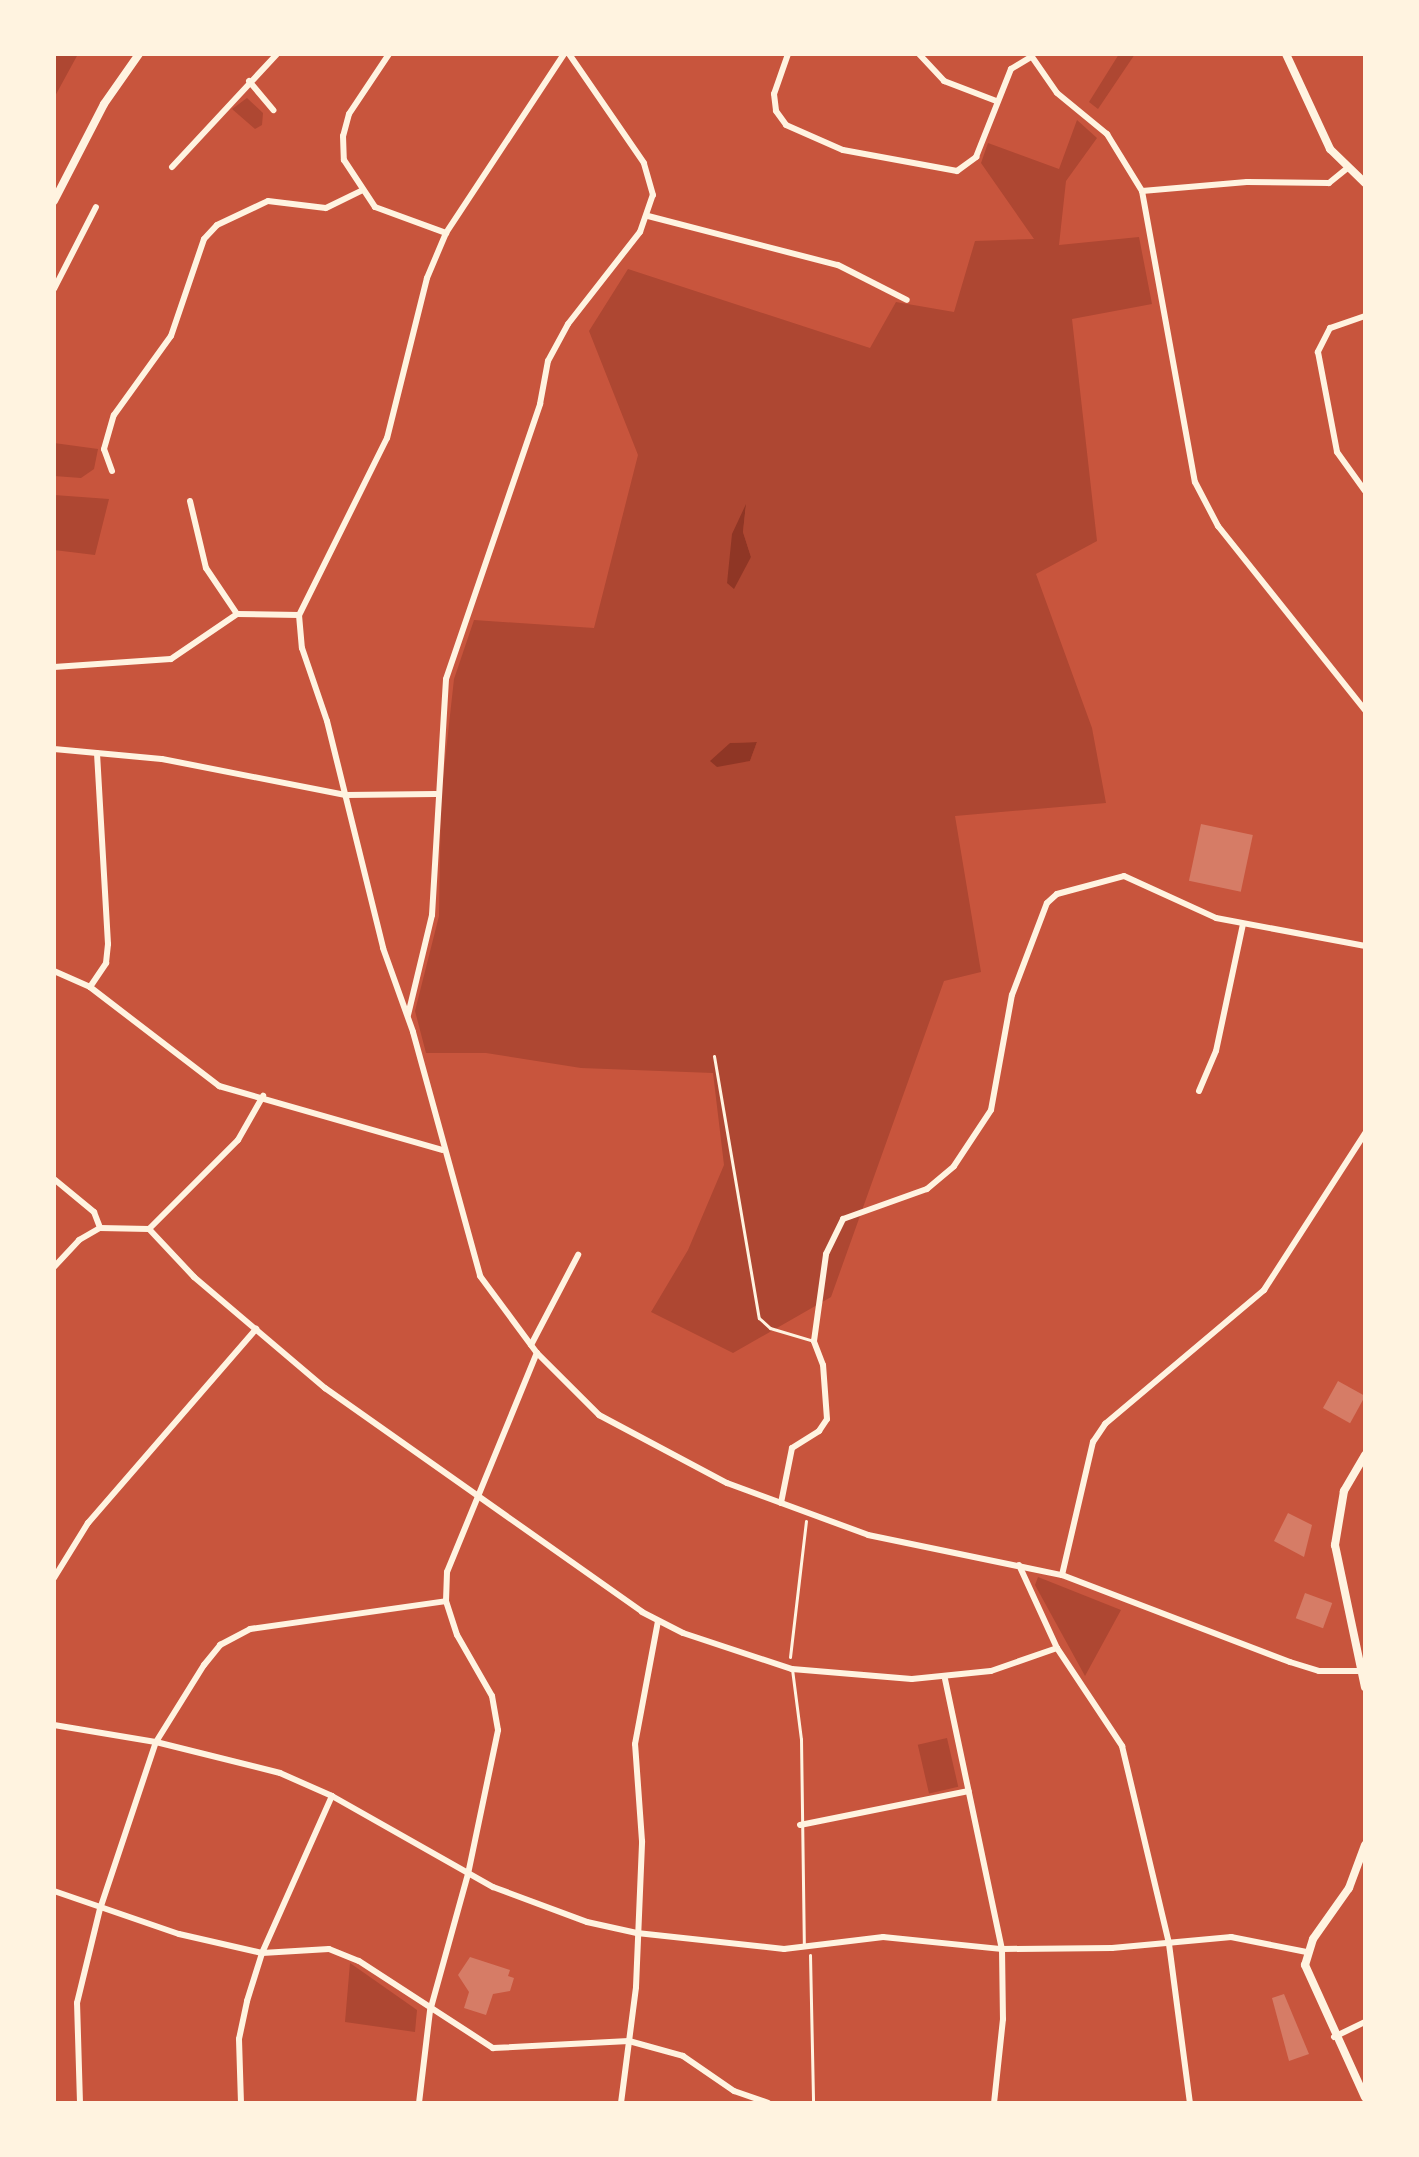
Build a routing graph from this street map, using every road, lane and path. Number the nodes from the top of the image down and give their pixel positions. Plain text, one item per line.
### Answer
1 (139, 54) edge
2 (277, 54) edge
3 (389, 54) edge
4 (567, 54) edge
5 (788, 54) edge
6 (919, 54) edge
7 (1286, 54) edge
8 (1031, 56) edge
9 (249, 81) junction
10 (996, 101) junction
11 (273, 110) dead end
12 (172, 167) dead end
13 (1346, 169) junction
14 (1365, 183) edge
15 (361, 191) junction
16 (1142, 191) junction
17 (54, 201) edge
18 (96, 207) dead end
19 (648, 216) junction
20 (446, 233) junction
21 (54, 289) edge
22 (907, 300) dead end
23 (1365, 316) edge
24 (112, 471) dead end
25 (1365, 491) edge
26 (190, 501) dead end
27 (237, 614) junction
28 (299, 615) junction
29 (54, 667) edge
30 (1365, 710) edge
31 (54, 749) edge
32 (97, 753) junction
33 (436, 794) junction
34 (346, 795) junction
35 (1243, 924) junction
36 (1365, 946) edge
37 (54, 971) edge
38 (90, 987) junction
39 (408, 1015) junction
40 (714, 1056) dead end
41 (1199, 1091) dead end
42 (263, 1096) junction
43 (1365, 1133) edge
44 (442, 1150) junction
45 (54, 1179) edge
46 (100, 1228) junction
47 (149, 1229) junction
48 (578, 1255) dead end
49 (54, 1267) edge
50 (256, 1329) junction
51 (814, 1341) junction
52 (531, 1345) junction
53 (537, 1353) junction
54 (1365, 1455) edge
55 (479, 1497) junction
56 (781, 1503) junction
57 (807, 1513) junction
58 (1019, 1565) junction
59 (1062, 1575) junction
60 (54, 1578) edge
61 (446, 1601) junction
62 (658, 1621) junction
63 (1057, 1648) junction
64 (791, 1669) junction
65 (1360, 1671) junction
66 (945, 1679) junction
67 (1365, 1687) edge
68 (54, 1725) edge
69 (156, 1742) junction
70 (969, 1791) junction
71 (332, 1796) junction
72 (800, 1825) junction
73 (1365, 1845) edge
74 (468, 1874) junction
75 (54, 1891) edge
76 (100, 1909) junction
77 (637, 1933) junction
78 (1169, 1944) junction
79 (807, 1948) junction
80 (1002, 1949) junction
81 (1307, 1952) junction
82 (262, 1953) junction
83 (430, 2011) junction
84 (1365, 2022) edge
85 (1334, 2037) junction
86 (629, 2041) junction
87 (1365, 2097) edge
88 (80, 2103) edge
89 (241, 2103) edge
90 (419, 2103) edge
91 (621, 2103) edge
92 (768, 2103) edge
93 (813, 2103) edge
94 (994, 2103) edge
95 (1190, 2103) edge

1 - 17 main road
2 - 9 street
3 - 15 street
4 - 19 street
4 - 20 street
5 - 10 street
6 - 10 street
7 - 13 main road
8 - 10 street
8 - 16 street
9 - 11 street
9 - 12 street
13 - 14 main road
13 - 16 street
15 - 20 street
15 - 24 street
16 - 30 street
18 - 21 street
19 - 22 street
19 - 33 street
20 - 28 street
23 - 25 street
26 - 27 street
27 - 28 street
27 - 29 street
28 - 34 street
31 - 32 street
32 - 34 street
32 - 38 street
33 - 34 street
33 - 39 street
34 - 39 street
35 - 36 street
35 - 41 street
35 - 51 street
37 - 38 street
38 - 42 street
39 - 44 street
40 - 51 lane
42 - 44 street
42 - 47 street
43 - 59 street
44 - 52 street
45 - 46 street
46 - 47 street
46 - 49 street
47 - 50 street
48 - 52 street
50 - 55 street
50 - 60 street
51 - 56 street
52 - 53 street
53 - 55 street
53 - 56 street
54 - 65 main road
55 - 61 street
55 - 62 street
56 - 57 street
57 - 58 street
57 - 64 path
58 - 59 street
58 - 63 street
59 - 65 street
61 - 69 street
61 - 74 street
62 - 64 street
62 - 77 street
63 - 66 street
63 - 78 street
64 - 66 street
64 - 72 lane
65 - 67 main road
66 - 70 street
68 - 69 street
69 - 71 street
69 - 76 street
70 - 72 street
70 - 80 street
71 - 74 street
71 - 82 street
72 - 79 lane
73 - 81 main road
74 - 77 street
74 - 83 street
75 - 76 street
76 - 82 street
76 - 88 street
77 - 79 street
77 - 86 street
78 - 80 street
78 - 81 street
78 - 95 street
79 - 80 street
79 - 93 path
80 - 94 street
81 - 85 main road
82 - 83 street
82 - 89 street
83 - 86 street
83 - 90 street
84 - 85 street
85 - 87 main road
86 - 91 street
86 - 92 street

